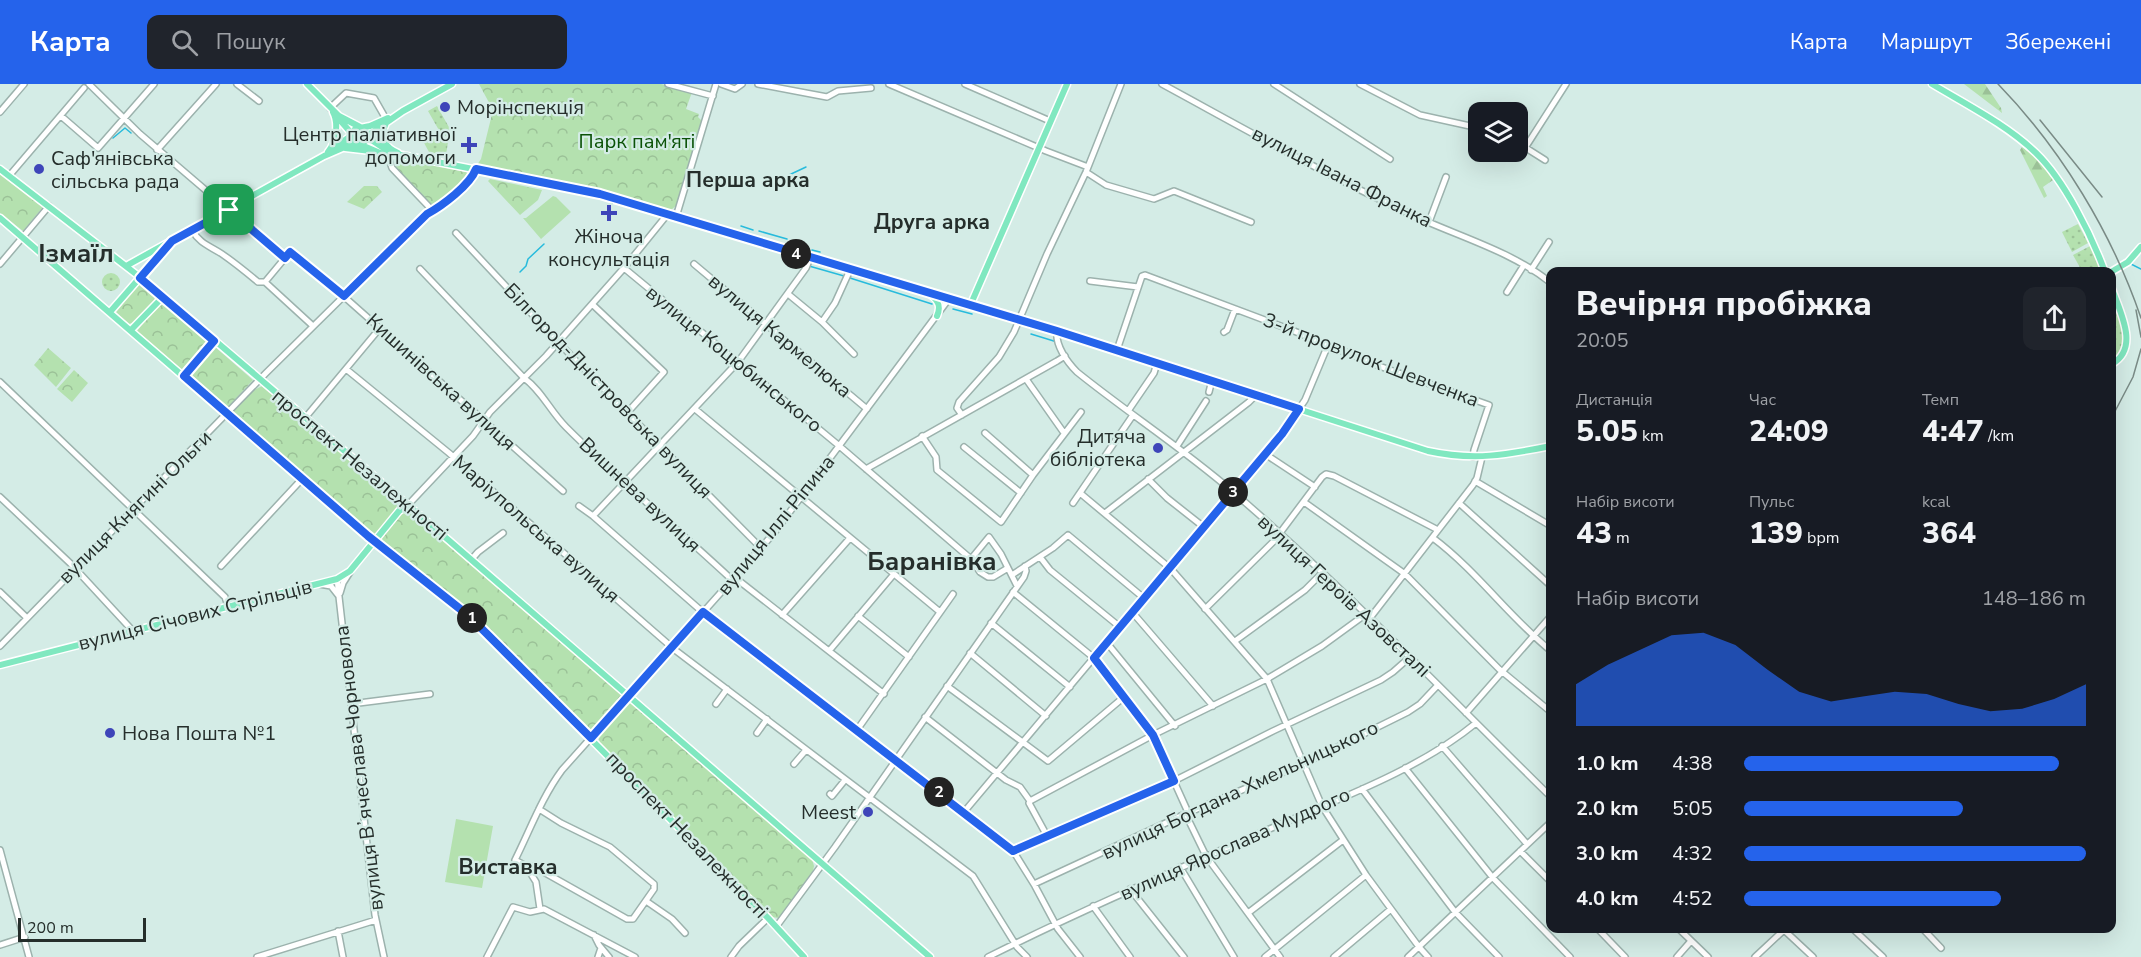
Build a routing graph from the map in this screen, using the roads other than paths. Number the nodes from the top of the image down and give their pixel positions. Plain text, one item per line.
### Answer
1 (23, 84) edge
2 (154, 84) edge
3 (216, 84) edge
4 (237, 84) edge
5 (307, 84) edge
6 (452, 84) edge
7 (668, 84) edge
8 (716, 84) edge
9 (721, 84) edge
10 (742, 84) edge
11 (758, 84) edge
12 (889, 84) edge
13 (965, 84) edge
14 (1067, 84) edge
15 (1121, 84) edge
16 (1162, 84) edge
17 (1274, 84) edge
18 (1360, 84) edge
19 (1566, 84) edge
20 (1932, 84) edge
21 (86, 86) edge
22 (871, 88) dead end
23 (712, 96) junction
24 (259, 101) dead end
25 (1, 108) edge
26 (331, 109) junction
27 (61, 116) junction
28 (124, 119) junction
29 (347, 121) junction
30 (386, 121) junction
31 (1050, 121) junction
32 (1468, 126) edge
33 (362, 128) junction
34 (352, 135) junction
35 (367, 137) junction
36 (1528, 143) edge
37 (358, 144) junction
38 (343, 148) junction
39 (1038, 148) junction
40 (157, 150) junction
41 (1528, 150) edge
42 (385, 152) junction
43 (326, 154) junction
44 (401, 154) junction
45 (1390, 159) dead end
46 (1545, 160) dead end
47 (0, 169) edge
48 (476, 169) junction
49 (1087, 169) junction
50 (9, 176) junction
51 (1446, 177) dead end
52 (49, 206) junction
53 (229, 210) junction
54 (433, 211) junction
55 (668, 215) junction
56 (0, 218) edge
57 (676, 218) junction
58 (1251, 222) dead end
59 (1429, 222) junction
60 (192, 230) junction
61 (456, 233) dead end
62 (22, 237) junction
63 (172, 241) junction
64 (1549, 242) dead end
65 (2141, 247) edge
66 (285, 258) junction
67 (810, 258) junction
68 (0, 264) edge
69 (693, 264) dead end
70 (1524, 265) junction
71 (126, 266) junction
72 (2103, 267) edge
73 (624, 268) junction
74 (420, 269) dead end
75 (2116, 269) edge
76 (850, 270) junction
77 (1531, 270) junction
78 (140, 278) junction
79 (1546, 280) edge
80 (1090, 281) dead end
81 (265, 282) junction
82 (979, 286) junction
83 (1138, 287) junction
84 (1507, 292) dead end
85 (788, 294) junction
86 (928, 294) junction
87 (162, 296) junction
88 (344, 296) junction
89 (948, 300) junction
90 (2116, 301) edge
91 (591, 304) junction
92 (970, 306) junction
93 (1235, 309) junction
94 (110, 312) junction
95 (992, 312) junction
96 (937, 316) junction
97 (1018, 320) junction
98 (822, 322) junction
99 (765, 324) junction
100 (313, 326) junction
101 (380, 328) junction
102 (131, 330) junction
103 (1057, 331) junction
104 (1224, 332) dead end
105 (214, 341) junction
106 (558, 342) junction
107 (1330, 345) junction
108 (1117, 350) junction
109 (854, 354) dead end
110 (1065, 356) junction
111 (2116, 361) edge
112 (738, 362) junction
113 (1157, 363) junction
114 (346, 369) junction
115 (184, 376) junction
116 (524, 378) junction
117 (1026, 379) junction
118 (259, 380) junction
119 (1212, 380) junction
120 (0, 382) edge
121 (1209, 392) dead end
122 (1256, 395) junction
123 (1206, 402) dead end
124 (695, 409) junction
125 (867, 409) junction
126 (1299, 409) junction
127 (627, 412) junction
128 (1081, 412) dead end
129 (1131, 413) junction
130 (227, 414) junction
131 (962, 414) junction
132 (305, 418) junction
133 (484, 420) junction
134 (1064, 433) junction
135 (985, 434) dead end
136 (922, 436) junction
137 (660, 445) junction
138 (1177, 446) junction
139 (839, 447) junction
140 (964, 447) dead end
141 (1546, 447) edge
142 (1184, 451) junction
143 (1265, 454) junction
144 (454, 457) junction
145 (1473, 457) junction
146 (1482, 457) junction
147 (866, 470) junction
148 (1033, 475) junction
149 (302, 479) junction
150 (1148, 479) junction
151 (1475, 481) junction
152 (625, 482) junction
153 (1315, 487) junction
154 (562, 491) dead end
155 (1233, 492) junction
156 (1021, 493) junction
157 (1080, 493) junction
158 (0, 497) edge
159 (802, 497) junction
160 (1304, 502) junction
161 (1073, 503) dead end
162 (1459, 503) junction
163 (408, 505) junction
164 (579, 506) dead end
165 (134, 510) junction
166 (1105, 513) junction
167 (593, 516) junction
168 (1546, 523) edge
169 (1205, 528) junction
170 (1438, 531) junction
171 (503, 532) dead end
172 (1280, 533) junction
173 (850, 538) junction
174 (1433, 538) junction
175 (376, 542) junction
176 (761, 548) junction
177 (1040, 557) junction
178 (971, 559) junction
179 (471, 560) junction
180 (221, 566) dead end
181 (1025, 566) junction
182 (75, 568) junction
183 (353, 568) junction
184 (1008, 568) junction
185 (1171, 569) junction
186 (1322, 573) junction
187 (894, 574) junction
188 (1405, 574) junction
189 (1012, 575) junction
190 (337, 579) junction
191 (734, 579) junction
192 (1546, 581) edge
193 (317, 584) junction
194 (1015, 589) junction
195 (0, 592) edge
196 (953, 594) dead end
197 (339, 598) junction
198 (1145, 599) junction
199 (228, 606) junction
200 (1204, 609) junction
201 (703, 612) junction
202 (940, 612) junction
203 (1132, 613) junction
204 (782, 615) junction
205 (858, 616) junction
206 (1368, 616) junction
207 (27, 618) junction
208 (1546, 622) edge
209 (991, 623) junction
210 (1120, 627) junction
211 (132, 630) junction
212 (1533, 637) junction
213 (1235, 641) junction
214 (1107, 643) junction
215 (0, 646) edge
216 (672, 647) junction
217 (1546, 647) edge
218 (829, 651) junction
219 (970, 653) junction
220 (909, 657) junction
221 (1410, 657) junction
222 (1094, 658) junction
223 (1, 664) edge
224 (1503, 673) junction
225 (1267, 679) junction
226 (947, 686) junction
227 (1438, 686) junction
228 (1070, 687) junction
229 (727, 689) junction
230 (430, 694) dead end
231 (884, 694) junction
232 (628, 696) junction
233 (1124, 697) junction
234 (351, 704) junction
235 (716, 704) dead end
236 (1213, 706) junction
237 (1546, 708) edge
238 (1466, 713) junction
239 (1046, 716) junction
240 (925, 717) junction
241 (767, 719) junction
242 (1476, 723) junction
243 (1288, 724) junction
244 (1175, 726) junction
245 (857, 730) junction
246 (757, 733) dead end
247 (1153, 735) junction
248 (591, 738) junction
249 (1022, 743) junction
250 (1442, 746) junction
251 (806, 750) junction
252 (896, 759) junction
253 (794, 764) dead end
254 (1303, 764) junction
255 (1405, 768) junction
256 (997, 772) junction
257 (845, 780) junction
258 (1174, 781) junction
259 (1362, 789) junction
260 (1546, 792) edge
261 (830, 794) dead end
262 (869, 798) junction
263 (1030, 801) junction
264 (1322, 806) junction
265 (539, 809) junction
266 (964, 812) junction
267 (1187, 813) junction
268 (1546, 827) edge
269 (1047, 836) junction
270 (1343, 840) junction
271 (1527, 844) junction
272 (0, 850) edge
273 (1013, 851) junction
274 (1520, 851) junction
275 (1206, 856) junction
276 (822, 865) junction
277 (526, 866) junction
278 (1180, 867) junction
279 (1366, 875) junction
280 (1546, 877) edge
281 (1493, 878) junction
282 (1034, 884) junction
283 (1130, 889) junction
284 (646, 901) junction
285 (1093, 906) junction
286 (540, 909) junction
287 (1390, 909) junction
288 (1455, 912) junction
289 (1248, 913) junction
290 (768, 918) junction
291 (376, 920) junction
292 (1056, 924) junction
293 (776, 927) junction
294 (338, 931) junction
295 (1546, 932) edge
296 (685, 933) dead end
297 (1547, 933) edge
298 (1602, 933) edge
299 (1683, 933) edge
300 (1780, 933) edge
301 (1788, 933) edge
302 (1857, 933) edge
303 (1927, 933) edge
304 (594, 935) junction
305 (25, 937) junction
306 (1691, 941) junction
307 (1015, 943) junction
308 (0, 945) edge
309 (1419, 947) junction
310 (601, 948) junction
311 (1941, 948) dead end
312 (284, 949) junction
313 (1274, 950) junction
314 (29, 957) edge
315 (257, 957) edge
316 (286, 957) edge
317 (343, 957) edge
318 (384, 957) edge
319 (488, 957) edge
320 (598, 957) edge
321 (609, 957) edge
322 (635, 957) edge
323 (731, 957) edge
324 (804, 957) edge
325 (930, 957) edge
326 (988, 957) edge
327 (1027, 957) edge
328 (1080, 957) edge
329 (1130, 957) edge
330 (1184, 957) edge
331 (1233, 957) edge
332 (1265, 957) edge
333 (1280, 957) edge
334 (1334, 957) edge
335 (1408, 957) edge
336 (1428, 957) edge
337 (1499, 957) edge
338 (1570, 957) edge
339 (1625, 957) edge
340 (1677, 957) edge
341 (1708, 957) edge
342 (1755, 957) edge
343 (1813, 957) edge
344 (1883, 957) edge

1 - 25 street
2 - 28 street
3 - 40 street
4 - 24 street
5 - 26 main road
6 - 30 main road
7 - 23 street
8 - 23 street
9 - 10 street
11 - 22 street
12 - 39 street
13 - 31 street
14 - 31 main road
15 - 49 street
16 - 59 street, вулиця Івана Франка
17 - 45 street
18 - 32 street
19 - 36 street
20 - 72 main road
21 - 27 street
21 - 28 street
23 - 57 street
26 - 29 main road
26 - 30 street
26 - 34 main road
26 - 43 main road
27 - 28 street
27 - 50 street
28 - 40 street
29 - 30 main road
29 - 33 main road
30 - 33 main road
30 - 35 main road
30 - 42 main road
31 - 39 main road
33 - 34 main road
33 - 35 main road
34 - 37 main road
34 - 43 main road
35 - 37 main road
35 - 42 main road
37 - 38 main road
37 - 42 main road
38 - 42 main road
38 - 43 main road
39 - 49 street
39 - 82 main road
40 - 53 street
41 - 46 street
42 - 44 main road
42 - 44 main road
42 - 54 street
43 - 53 main road
44 - 48 main road
47 - 50 main road, проспект Незалежності
48 - 54 street, вулиця Княгині Ольги
48 - 55 main road
49 - 58 street
49 - 97 street
50 - 52 main road, проспект Незалежності
51 - 59 street
52 - 62 street
52 - 71 main road, проспект Незалежності
53 - 60 main road
53 - 66 street
54 - 88 street, вулиця Княгині Ольги
55 - 57 main road
55 - 73 street
56 - 62 main road, проспект Незалежності
57 - 67 main road
59 - 70 street, вулиця Івана Франка
60 - 63 main road
60 - 81 street
61 - 106 street, Білгород-Дністровська вулиця
62 - 68 street
62 - 94 main road, проспект Незалежності
63 - 71 main road
63 - 78 main road
64 - 77 street
65 - 75 main road
66 - 81 street
66 - 88 street, Кишинівська вулиця
67 - 76 main road
67 - 85 street
69 - 99 street, вулиця Кармелюка
70 - 77 street, вулиця Івана Франка
70 - 84 street
71 - 78 main road, проспект Незалежності
73 - 91 street
73 - 112 street, вулиця Коцюбинського
74 - 116 street, Вишнева вулиця
76 - 86 main road
76 - 98 street
77 - 79 street, вулиця Івана Франка
78 - 87 main road, проспект Незалежності
78 - 94 main road
80 - 83 street, 3-й провулок Шевченка
81 - 100 street
82 - 92 main road
82 - 95 main road
83 - 93 street, 3-й провулок Шевченка
83 - 108 street
85 - 98 street
85 - 99 street
86 - 89 main road
86 - 96 main road
87 - 102 main road
87 - 105 main road, проспект Незалежності
88 - 100 street, вулиця Княгині Ольги
88 - 101 street, Кишинівська вулиця
89 - 92 main road
89 - 96 street, вулиця Іллі Ріпина
90 - 111 main road
91 - 106 street
91 - 127 street
92 - 95 main road
93 - 104 street
93 - 107 street, 3-й провулок Шевченка
94 - 102 main road, проспект Незалежності
95 - 97 main road
96 - 125 street, вулиця Іллі Ріпина
97 - 103 main road
97 - 131 street
98 - 109 street
99 - 112 street
99 - 125 street, вулиця Кармелюка
100 - 118 street, вулиця Княгині Ольги
101 - 114 street
101 - 133 street, Кишинівська вулиця
102 - 115 main road, проспект Незалежності
103 - 108 main road
103 - 110 street, вулиця Героїв Азовсталі
105 - 115 street
105 - 118 main road, проспект Незалежності
106 - 116 street
106 - 127 street, Білгород-Дністровська вулиця
107 - 126 street
107 - 145 street, 3-й провулок Шевченка
108 - 113 main road
110 - 117 street
110 - 129 street, вулиця Героїв Азовсталі
112 - 124 street
112 - 139 street, вулиця Коцюбинського
113 - 119 main road
113 - 129 street
114 - 132 street
114 - 144 street, Маріупольська вулиця
115 - 130 main road, проспект Незалежності
116 - 133 street
116 - 152 street, Вишнева вулиця
117 - 131 street
117 - 134 street
118 - 130 street, вулиця Княгині Ольги
118 - 132 main road, проспект Незалежності
119 - 121 street
119 - 122 main road
120 - 165 street
122 - 126 main road
122 - 142 street
123 - 138 street
124 - 137 street
124 - 159 street
125 - 139 street, вулиця Іллі Ріпина
126 - 143 street
126 - 145 main road
127 - 137 street, Білгород-Дністровська вулиця
128 - 134 street
129 - 138 street, вулиця Героїв Азовсталі
129 - 157 street
130 - 149 main road, проспект Незалежності
130 - 165 street, вулиця Княгині Ольги
131 - 136 street
132 - 163 main road, проспект Незалежності
133 - 144 street
133 - 154 street, Кишинівська вулиця
134 - 148 street
135 - 148 street
136 - 147 street
136 - 156 street
137 - 152 street
137 - 176 street, Білгород-Дністровська вулиця
138 - 142 street, вулиця Героїв Азовсталі
139 - 147 street, вулиця Коцюбинського
139 - 159 street, вулиця Іллі Ріпина
140 - 156 street
141 - 146 main road
142 - 150 street
142 - 155 street, вулиця Героїв Азовсталі
143 - 153 street
143 - 155 street
144 - 163 street
144 - 216 street, Маріупольська вулиця
145 - 146 main road
146 - 151 street
147 - 178 street, вулиця Коцюбинського
148 - 156 street
149 - 175 main road, проспект Незалежності
149 - 180 street
150 - 166 street
150 - 169 street
151 - 162 street
151 - 168 street
152 - 167 street
152 - 191 street, Вишнева вулиця
153 - 160 street
153 - 170 street
155 - 169 street
155 - 172 street, вулиця Героїв Азовсталі
157 - 161 street
157 - 166 street
158 - 182 street
159 - 173 street
159 - 176 street, вулиця Іллі Ріпина
160 - 172 street
160 - 188 street
162 - 170 street
162 - 192 street
163 - 175 main road, вулиця Січових Стрільців
163 - 179 main road, проспект Незалежності
164 - 167 street
165 - 182 street, вулиця Княгині Ольги
165 - 199 street
166 - 185 street
167 - 201 street
169 - 185 street
170 - 174 street
171 - 179 street
172 - 186 street, вулиця Героїв Азовсталі
172 - 200 street
173 - 187 street
173 - 204 street
174 - 188 street
174 - 212 street
175 - 183 main road, вулиця Січових Стрільців
175 - 248 main road, проспект Незалежності
176 - 191 street, вулиця Іллі Ріпина
177 - 181 street
177 - 198 street
177 - 210 street
178 - 184 street, вулиця Коцюбинського
178 - 184 street
179 - 232 main road, проспект Незалежності
181 - 189 street
181 - 194 street
182 - 207 street, вулиця Княгині Ольги
182 - 211 street
183 - 190 main road, вулиця Січових Стрільців
183 - 197 street
184 - 189 street
185 - 198 street
185 - 200 street
186 - 206 street, вулиця Героїв Азовсталі
186 - 213 street
187 - 202 street
187 - 205 street
188 - 206 street
188 - 224 street
189 - 194 street
190 - 193 main road, вулиця Січових Стрільців
190 - 197 street, вулиця Вʼячеслава Чорновола
191 - 201 street, вулиця Іллі Ріпина
191 - 204 street, Вишнева вулиця
193 - 197 street
193 - 199 main road, вулиця Січових Стрільців
194 - 209 street
194 - 222 street
195 - 207 street
196 - 202 street
197 - 234 street, вулиця Вʼячеслава Чорновола
198 - 203 street
199 - 211 main road, вулиця Січових Стрільців
200 - 213 street
201 - 216 street, вулиця Іллі Ріпина
201 - 245 street
202 - 220 street
203 - 210 street
203 - 236 street
204 - 218 street, Вишнева вулиця
205 - 218 street
205 - 220 street
206 - 221 street, вулиця Героїв Азовсталі
206 - 225 street
207 - 215 street, вулиця Княгині Ольги
208 - 212 street
209 - 219 street
209 - 228 street
210 - 214 street
211 - 223 main road, вулиця Січових Стрільців
212 - 217 street
212 - 224 street
213 - 225 street
214 - 222 street
214 - 244 street
216 - 229 street, Маріупольська вулиця
216 - 232 street, вулиця Іллі Ріпина
218 - 231 street, Вишнева вулиця
219 - 226 street
219 - 239 street
220 - 231 street
221 - 227 street, вулиця Героїв Азовсталі
221 - 243 street
222 - 228 street
222 - 233 street
224 - 237 street
224 - 238 street
225 - 236 street
225 - 243 street
226 - 240 street
226 - 249 street
227 - 238 street, вулиця Героїв Азовсталі
227 - 254 street, вулиця Богдана Хмельницького
228 - 239 street
229 - 235 street
229 - 241 street, Маріупольська вулиця
230 - 234 street
231 - 245 street
232 - 248 street, вулиця Іллі Ріпина
232 - 276 main road, проспект Незалежності
233 - 247 street
233 - 249 street
234 - 291 street, вулиця Вʼячеслава Чорновола
236 - 244 street
238 - 242 street, вулиця Героїв Азовсталі
239 - 249 street
240 - 252 street
240 - 256 street
241 - 246 street
241 - 251 street, Маріупольська вулиця
242 - 250 street, вулиця Ярослава Мудрого
242 - 260 street, вулиця Героїв Азовсталі
243 - 254 street
243 - 258 street
244 - 247 street
245 - 252 street
247 - 258 street
247 - 263 street
248 - 265 street, вулиця Іллі Ріпина
248 - 290 main road, проспект Незалежності
249 - 256 street
250 - 255 street, вулиця Ярослава Мудрого
250 - 271 street
251 - 253 street
251 - 257 street, Маріупольська вулиця
252 - 262 street
252 - 266 street
254 - 264 street
254 - 267 street, вулиця Богдана Хмельницького
255 - 259 street, вулиця Ярослава Мудрого
255 - 281 street
256 - 263 street
256 - 266 street
257 - 261 street
257 - 262 street, Маріупольська вулиця
258 - 267 street
258 - 269 street
259 - 264 street, вулиця Ярослава Мудрого
259 - 288 street
262 - 276 street
262 - 307 street, Маріупольська вулиця
263 - 269 street
264 - 270 street
264 - 275 street, вулиця Ярослава Мудрого
265 - 277 street, вулиця Іллі Ріпина
265 - 284 street
266 - 273 street
267 - 275 street
267 - 282 street, вулиця Богдана Хмельницького
268 - 271 street
269 - 273 street
270 - 279 street
270 - 289 street
271 - 274 street
272 - 305 street
273 - 282 street
274 - 280 street
274 - 281 street
275 - 278 street, вулиця Ярослава Мудрого
275 - 289 street
276 - 293 street
276 - 325 main road, проспект Незалежності
277 - 284 street
277 - 286 street
278 - 283 street, вулиця Ярослава Мудрого
278 - 331 street
279 - 287 street
279 - 313 street
281 - 288 street
281 - 295 street
282 - 292 street
283 - 285 street, вулиця Ярослава Мудрого
283 - 330 street
284 - 296 street
285 - 292 street, вулиця Ярослава Мудрого
285 - 329 street
286 - 304 street
286 - 319 street
287 - 309 street
287 - 334 street
288 - 309 street
288 - 337 street
289 - 313 street
290 - 293 main road, проспект Незалежності
290 - 323 street
291 - 294 street
291 - 318 street, вулиця Вʼячеслава Чорновола
292 - 307 street, вулиця Ярослава Мудрого
292 - 328 street
293 - 324 main road, проспект Незалежності
294 - 312 street
294 - 317 street
297 - 338 street
298 - 339 street
299 - 306 street
300 - 342 street
301 - 343 street
302 - 344 street
303 - 311 street
304 - 310 street
304 - 322 street
305 - 308 street
305 - 314 street
306 - 340 street
306 - 341 street
307 - 326 street, вулиця Ярослава Мудрого
307 - 327 street, Маріупольська вулиця
309 - 335 street
309 - 336 street
310 - 320 street
310 - 321 street
312 - 315 street
312 - 316 street
313 - 332 street
313 - 333 street

